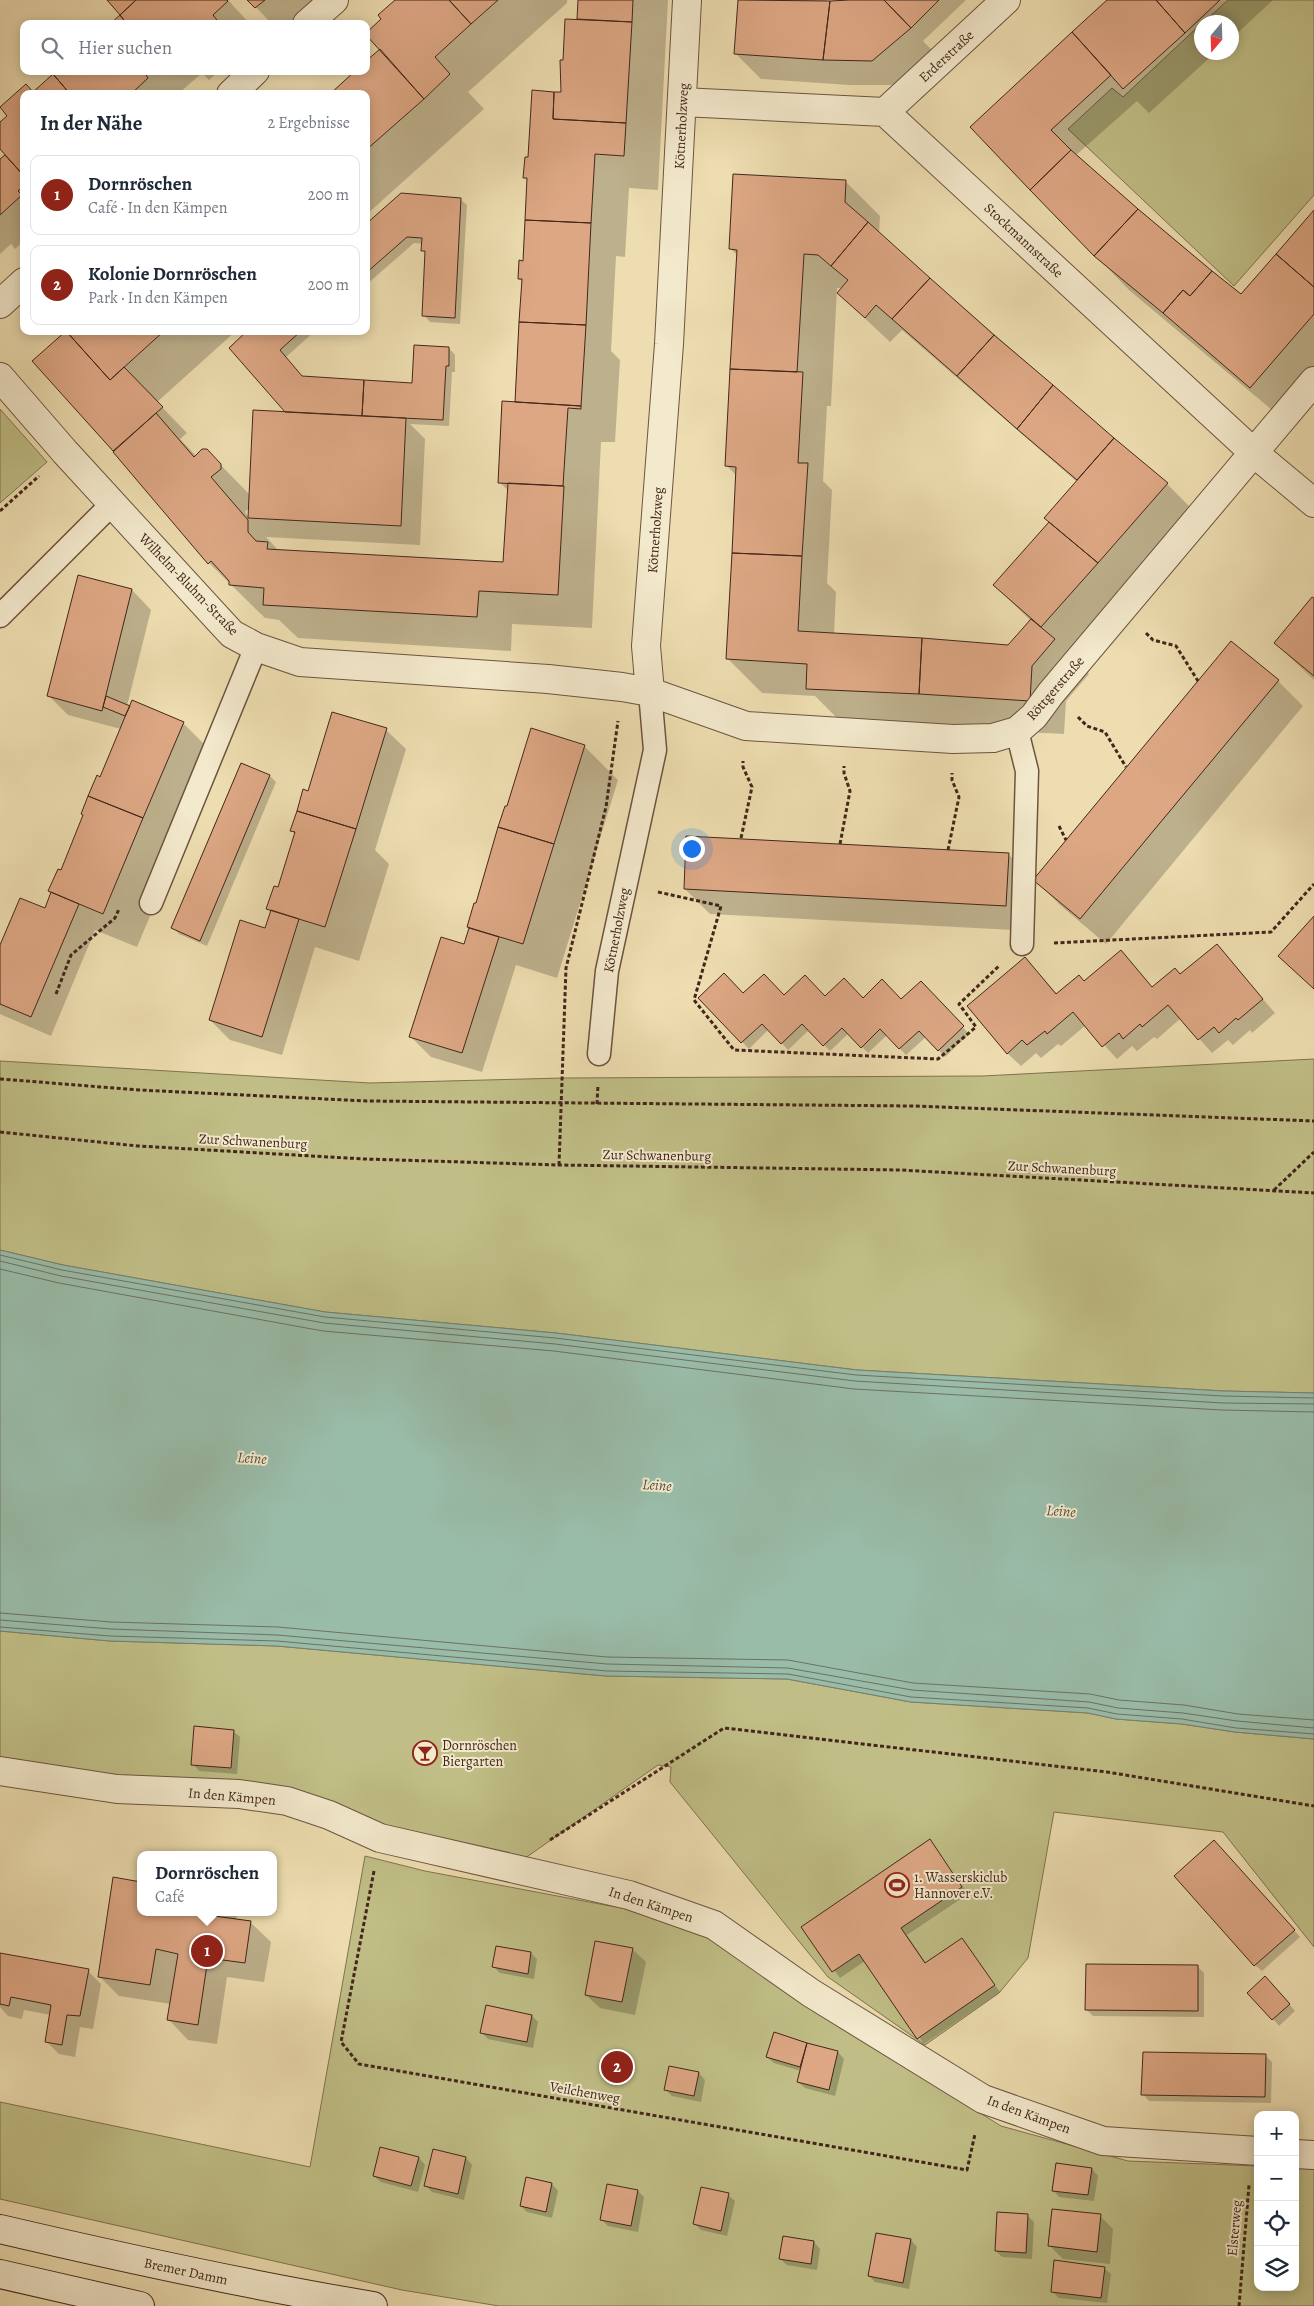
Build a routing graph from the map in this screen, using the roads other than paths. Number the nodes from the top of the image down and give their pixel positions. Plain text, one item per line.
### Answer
1 (334, 0) edge
2 (687, 0) edge
3 (1006, 0) edge
4 (312, 20) edge
5 (251, 75) edge
6 (234, 90) edge
7 (682, 102) junction
8 (885, 112) junction
9 (20, 286) edge
10 (0, 304) edge
11 (0, 377) edge
12 (1314, 381) edge
13 (1253, 452) junction
14 (112, 504) junction
15 (1314, 504) edge
16 (0, 616) edge
17 (256, 647) junction
18 (650, 692) junction
19 (1017, 731) junction
20 (151, 902) dead end
21 (1022, 944) road end
22 (599, 1054) dead end
23 (0, 1771) edge
24 (1254, 2151) edge
25 (1299, 2154) edge
26 (1314, 2155) edge
27 (0, 2228) edge
28 (0, 2274) edge
29 (140, 2306) edge
30 (373, 2306) edge

1 - 4 street
2 - 7 street, Kötnerholzweg
3 - 8 street, Erderstraße
5 - 6 street
7 - 8 street
7 - 18 street, Kötnerholzweg
8 - 13 street, Stockmannstraße
9 - 10 street
11 - 14 street, Wilhelm-Bluhm-Straße
12 - 13 street, Röttgerstraße
13 - 15 street, Stockmannstraße
13 - 19 street, Röttgerstraße
14 - 16 lane
14 - 17 street, Wilhelm-Bluhm-Straße
17 - 18 street, Wilhelm-Bluhm-Straße
17 - 20 lane
18 - 19 street, Röttgerstraße
18 - 22 lane, Kötnerholzweg
19 - 21 lane
23 - 24 street, In den Kämpen
25 - 26 street
27 - 30 street, Bremer Damm
28 - 29 street

